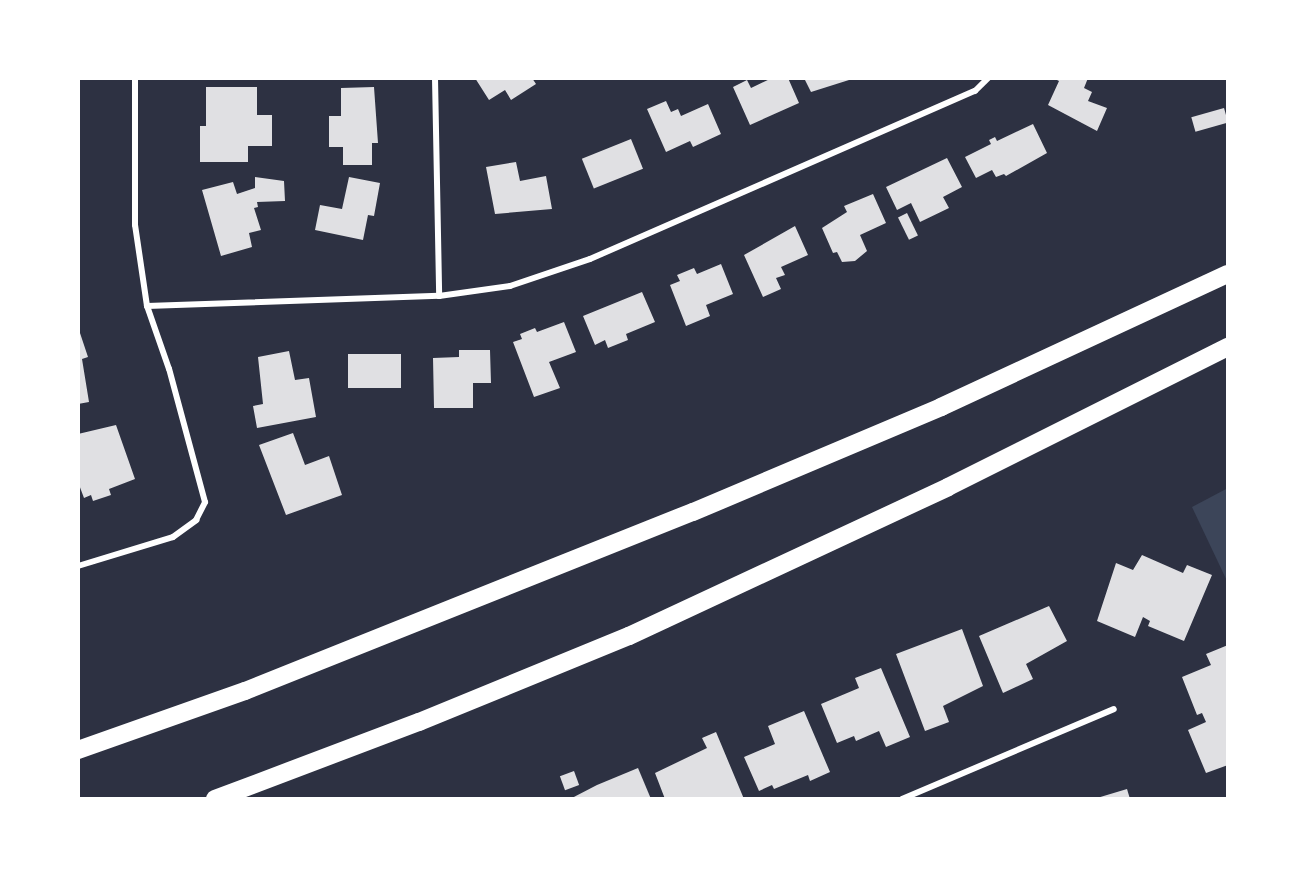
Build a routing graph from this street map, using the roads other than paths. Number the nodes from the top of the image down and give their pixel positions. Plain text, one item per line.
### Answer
1 (135, 78) edge
2 (435, 78) edge
3 (988, 78) edge
4 (1228, 274) edge
5 (439, 296) junction
6 (147, 306) junction
7 (1228, 348) edge
8 (78, 566) edge
9 (1114, 709) dead end
10 (78, 750) edge
11 (215, 799) edge
12 (902, 799) edge

1 - 6 street
2 - 5 street
3 - 5 street
4 - 10 highway
5 - 6 street
6 - 8 street
7 - 11 highway
9 - 12 street

